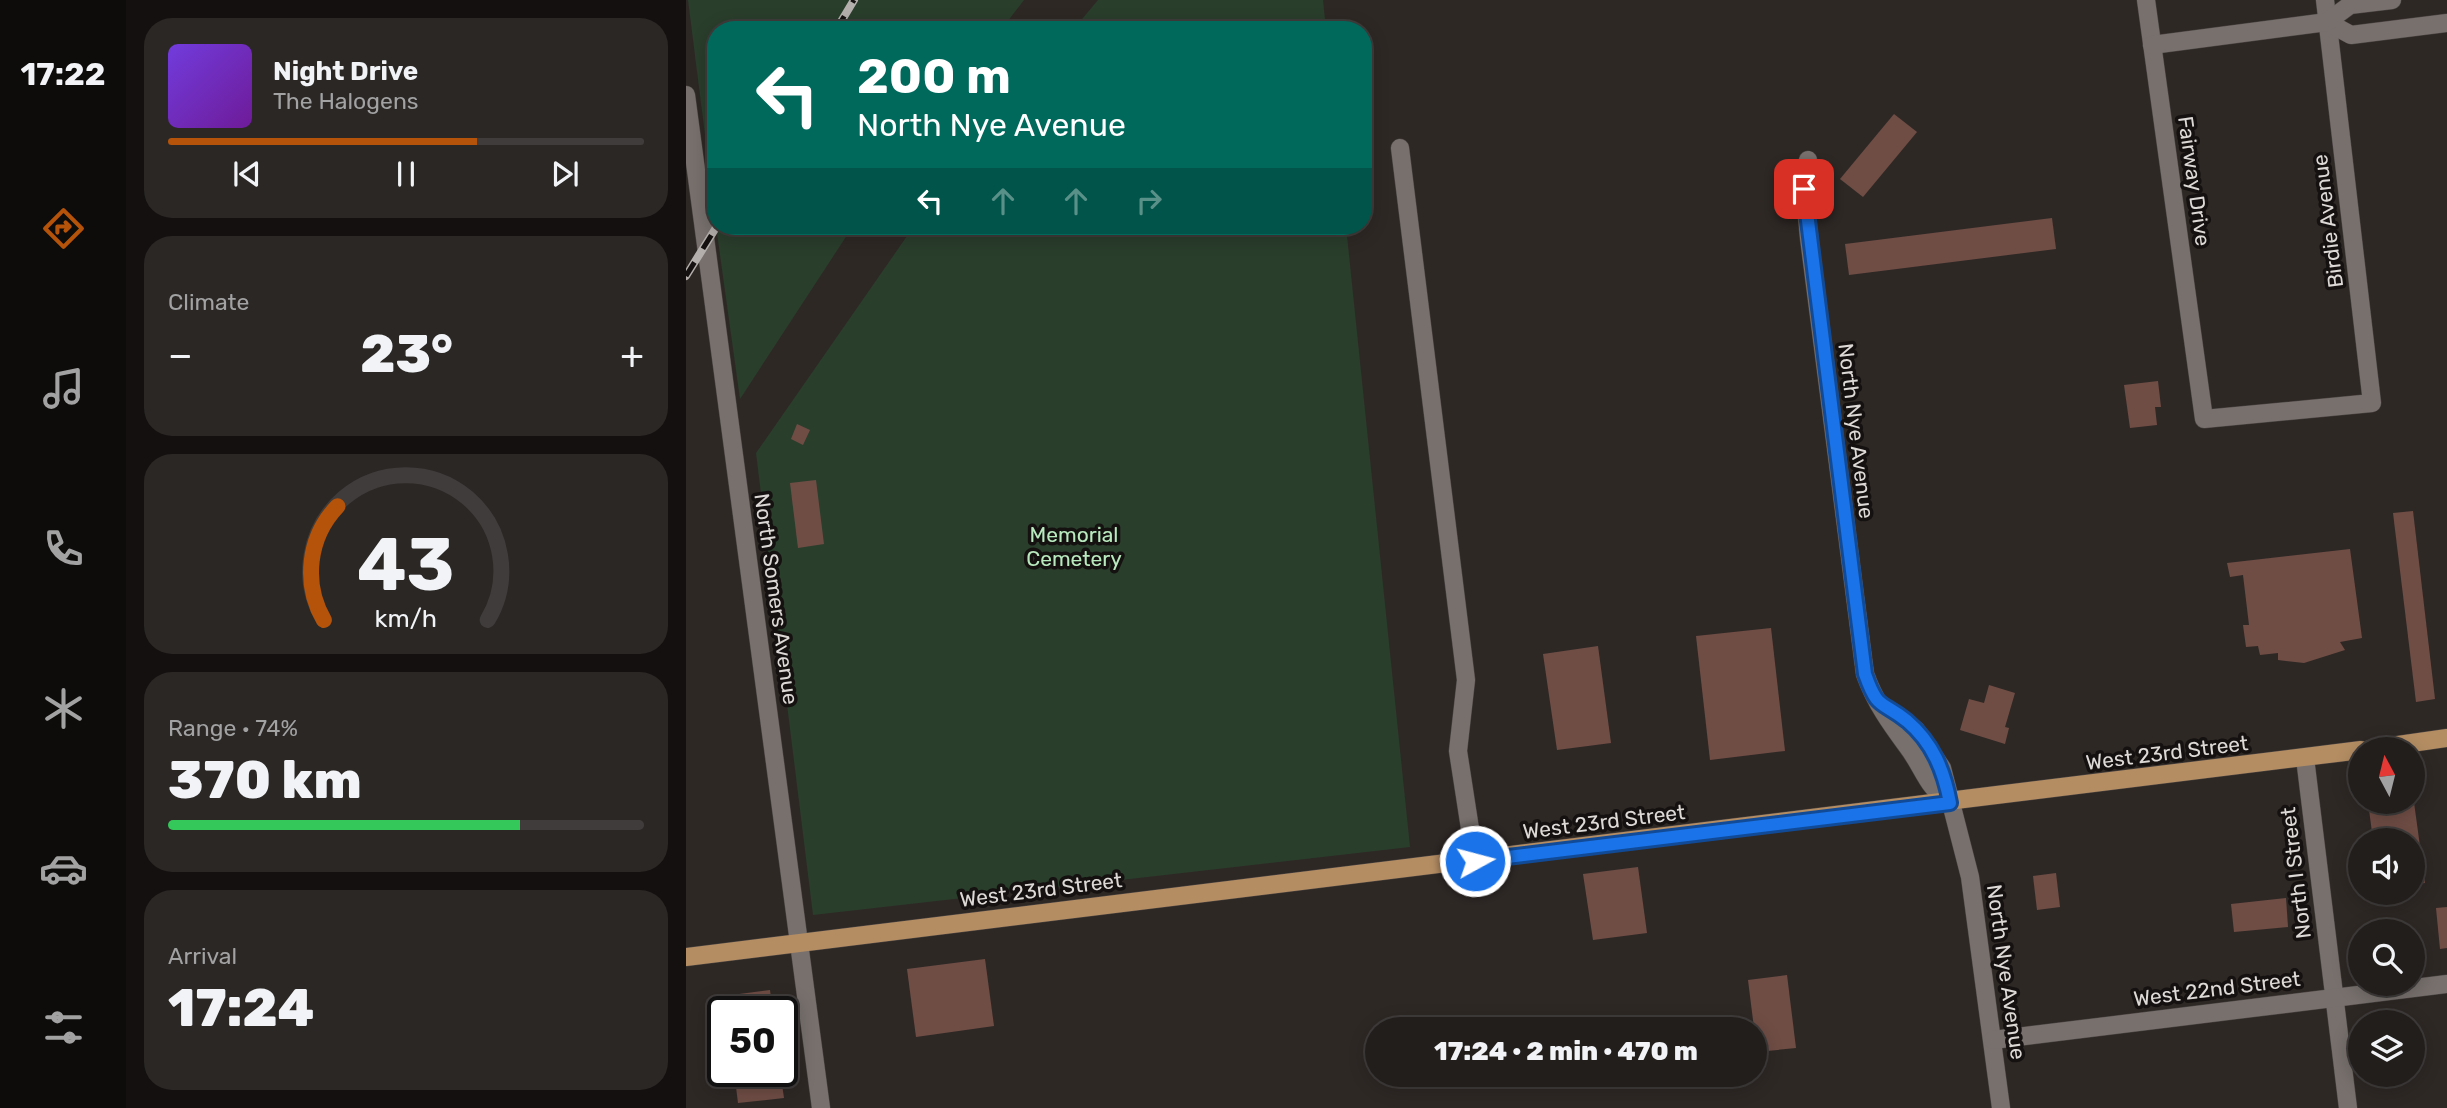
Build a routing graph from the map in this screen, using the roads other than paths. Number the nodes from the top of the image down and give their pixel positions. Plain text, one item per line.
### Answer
1 (2146, 0) edge
2 (2325, 0) edge
3 (2392, 0) edge
4 (2328, 22) junction
5 (2447, 23) edge
6 (2152, 44) junction
7 (686, 96) edge
8 (1400, 148) dead end
9 (1808, 160) dead end
10 (2337, 407) joint
11 (2447, 738) edge
12 (2426, 741) edge
13 (2348, 752) edge
14 (2305, 758) junction
15 (1950, 803) junction
16 (1475, 861) junction
17 (800, 943) junction
18 (686, 957) edge
19 (2447, 984) edge
20 (2333, 998) junction
21 (1993, 1040) junction
22 (821, 1108) edge
23 (2001, 1108) edge
24 (2348, 1108) edge

1 - 6 street, Fairway Drive
2 - 4 street, Birdie Avenue
3 - 4 street
4 - 5 street
4 - 6 street
4 - 10 street, Birdie Avenue
6 - 10 street, Fairway Drive
7 - 17 street, North Somers Avenue
8 - 16 street
9 - 15 street, North Nye Avenue
11 - 12 main road
13 - 14 main road, West 23rd Street
14 - 15 main road, West 23rd Street
14 - 20 street, North I Street
15 - 16 main road, West 23rd Street
15 - 21 street, North Nye Avenue
16 - 17 main road, West 23rd Street
17 - 18 main road, West 23rd Street
17 - 22 street, North Somers Avenue
19 - 20 street, West 22nd Street
20 - 21 street, West 22nd Street
20 - 24 street, North I Street
21 - 23 street, North Nye Avenue

